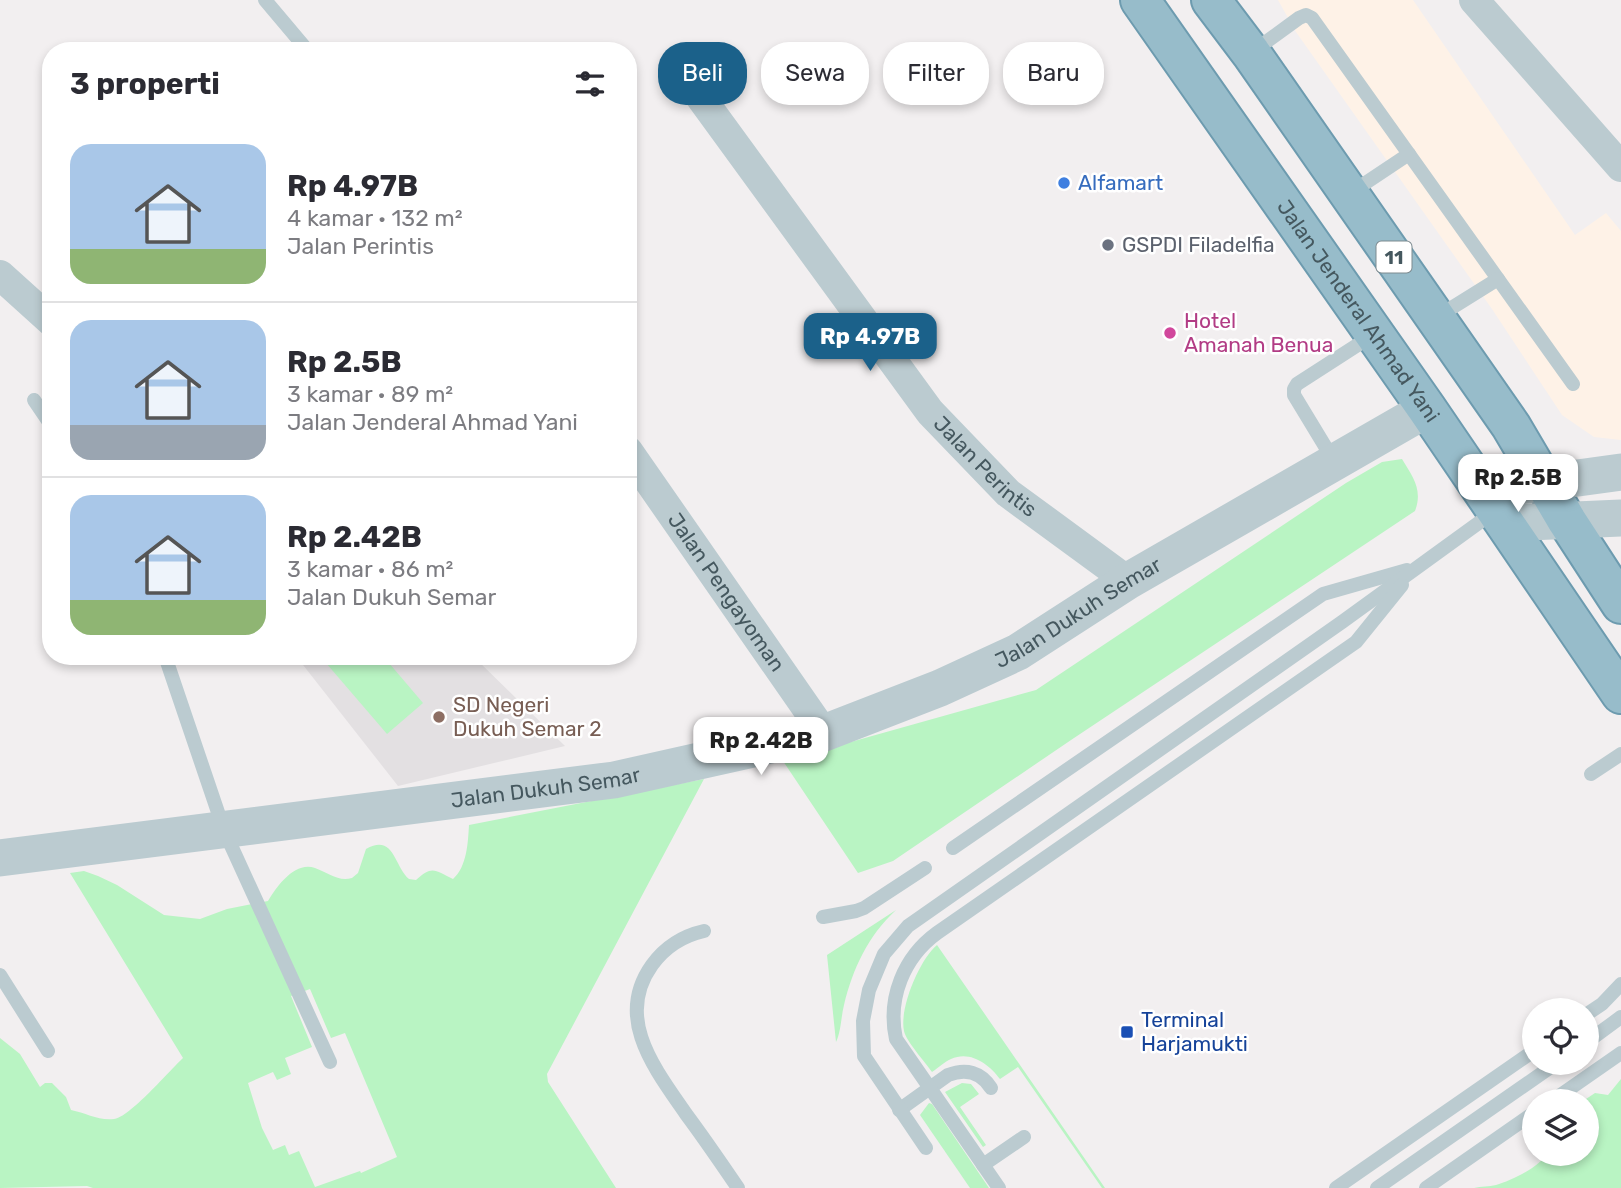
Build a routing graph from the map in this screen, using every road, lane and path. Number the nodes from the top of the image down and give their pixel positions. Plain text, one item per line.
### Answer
1 (265, 0) edge
2 (1140, 0) edge
3 (1211, 0) edge
4 (1474, 0) edge
5 (300, 42) edge
6 (1251, 53) junction
7 (705, 105) edge
8 (1409, 154) junction
9 (1621, 167) edge
10 (1350, 194) junction
11 (0, 275) edge
12 (1498, 279) junction
13 (42, 313) edge
14 (1436, 317) junction
15 (1374, 335) junction
16 (1573, 384) dead end
17 (34, 400) dead end
18 (1427, 409) junction
19 (42, 412) edge
20 (1334, 462) junction
21 (637, 464) edge
22 (1621, 472) edge
23 (1545, 481) junction
24 (1495, 508) junction
25 (1621, 518) edge
26 (1567, 521) junction
27 (1416, 567) junction
28 (1128, 581) junction
29 (1621, 604) edge
30 (168, 665) edge
31 (1621, 694) edge
32 (824, 733) junction
33 (1621, 754) edge
34 (1591, 774) dead end
35 (224, 830) junction
36 (953, 849) dead end
37 (0, 858) edge
38 (925, 868) dead end
39 (823, 917) dead end
40 (704, 931) dead end
41 (0, 975) edge
42 (1621, 984) edge
43 (1599, 1006) edge
44 (1621, 1017) edge
45 (1599, 1033) edge
46 (48, 1051) dead end
47 (1621, 1053) edge
48 (1522, 1059) edge
49 (330, 1062) dead end
50 (1539, 1075) edge
51 (930, 1088) junction
52 (991, 1088) dead end
53 (1569, 1089) edge
54 (899, 1110) junction
55 (1522, 1121) edge
56 (1024, 1137) dead end
57 (926, 1148) dead end
58 (984, 1165) junction
59 (738, 1188) edge
60 (999, 1188) edge
61 (1336, 1188) edge
62 (1377, 1188) edge
63 (1426, 1188) edge

1 - 5 lane
2 - 15 highway, Jalan Jenderal Ahmad Yani
3 - 6 highway, 11
4 - 9 street
6 - 8 lane
6 - 10 highway, 11
7 - 28 street, Jalan Perintis
8 - 10 lane
8 - 12 lane
10 - 14 highway, 11
11 - 13 street
12 - 14 lane
12 - 16 lane
14 - 23 highway, 11
15 - 18 highway, Jalan Jenderal Ahmad Yani
15 - 20 lane
17 - 19 lane
18 - 20 street, Jalan Dukuh Semar
18 - 24 highway, Jalan Jenderal Ahmad Yani
20 - 28 street, Jalan Dukuh Semar
21 - 32 street, Jalan Pengayoman
22 - 23 street
23 - 24 street
23 - 26 highway, 11
24 - 26 street
24 - 27 lane
24 - 31 highway, Jalan Jenderal Ahmad Yani
25 - 26 street
26 - 29 highway, 11
27 - 36 lane
27 - 51 lane
27 - 54 lane
28 - 32 street, Jalan Dukuh Semar
30 - 35 lane
32 - 35 street, Jalan Dukuh Semar
33 - 34 lane
35 - 37 street, Jalan Dukuh Semar
35 - 49 lane
38 - 39 lane
40 - 59 lane
41 - 46 lane
42 - 43 lane
44 - 45 lane
47 - 53 lane
48 - 61 lane
50 - 62 lane
51 - 52 lane
51 - 54 lane
51 - 58 lane
54 - 57 lane
55 - 63 lane
56 - 58 lane
58 - 60 lane

